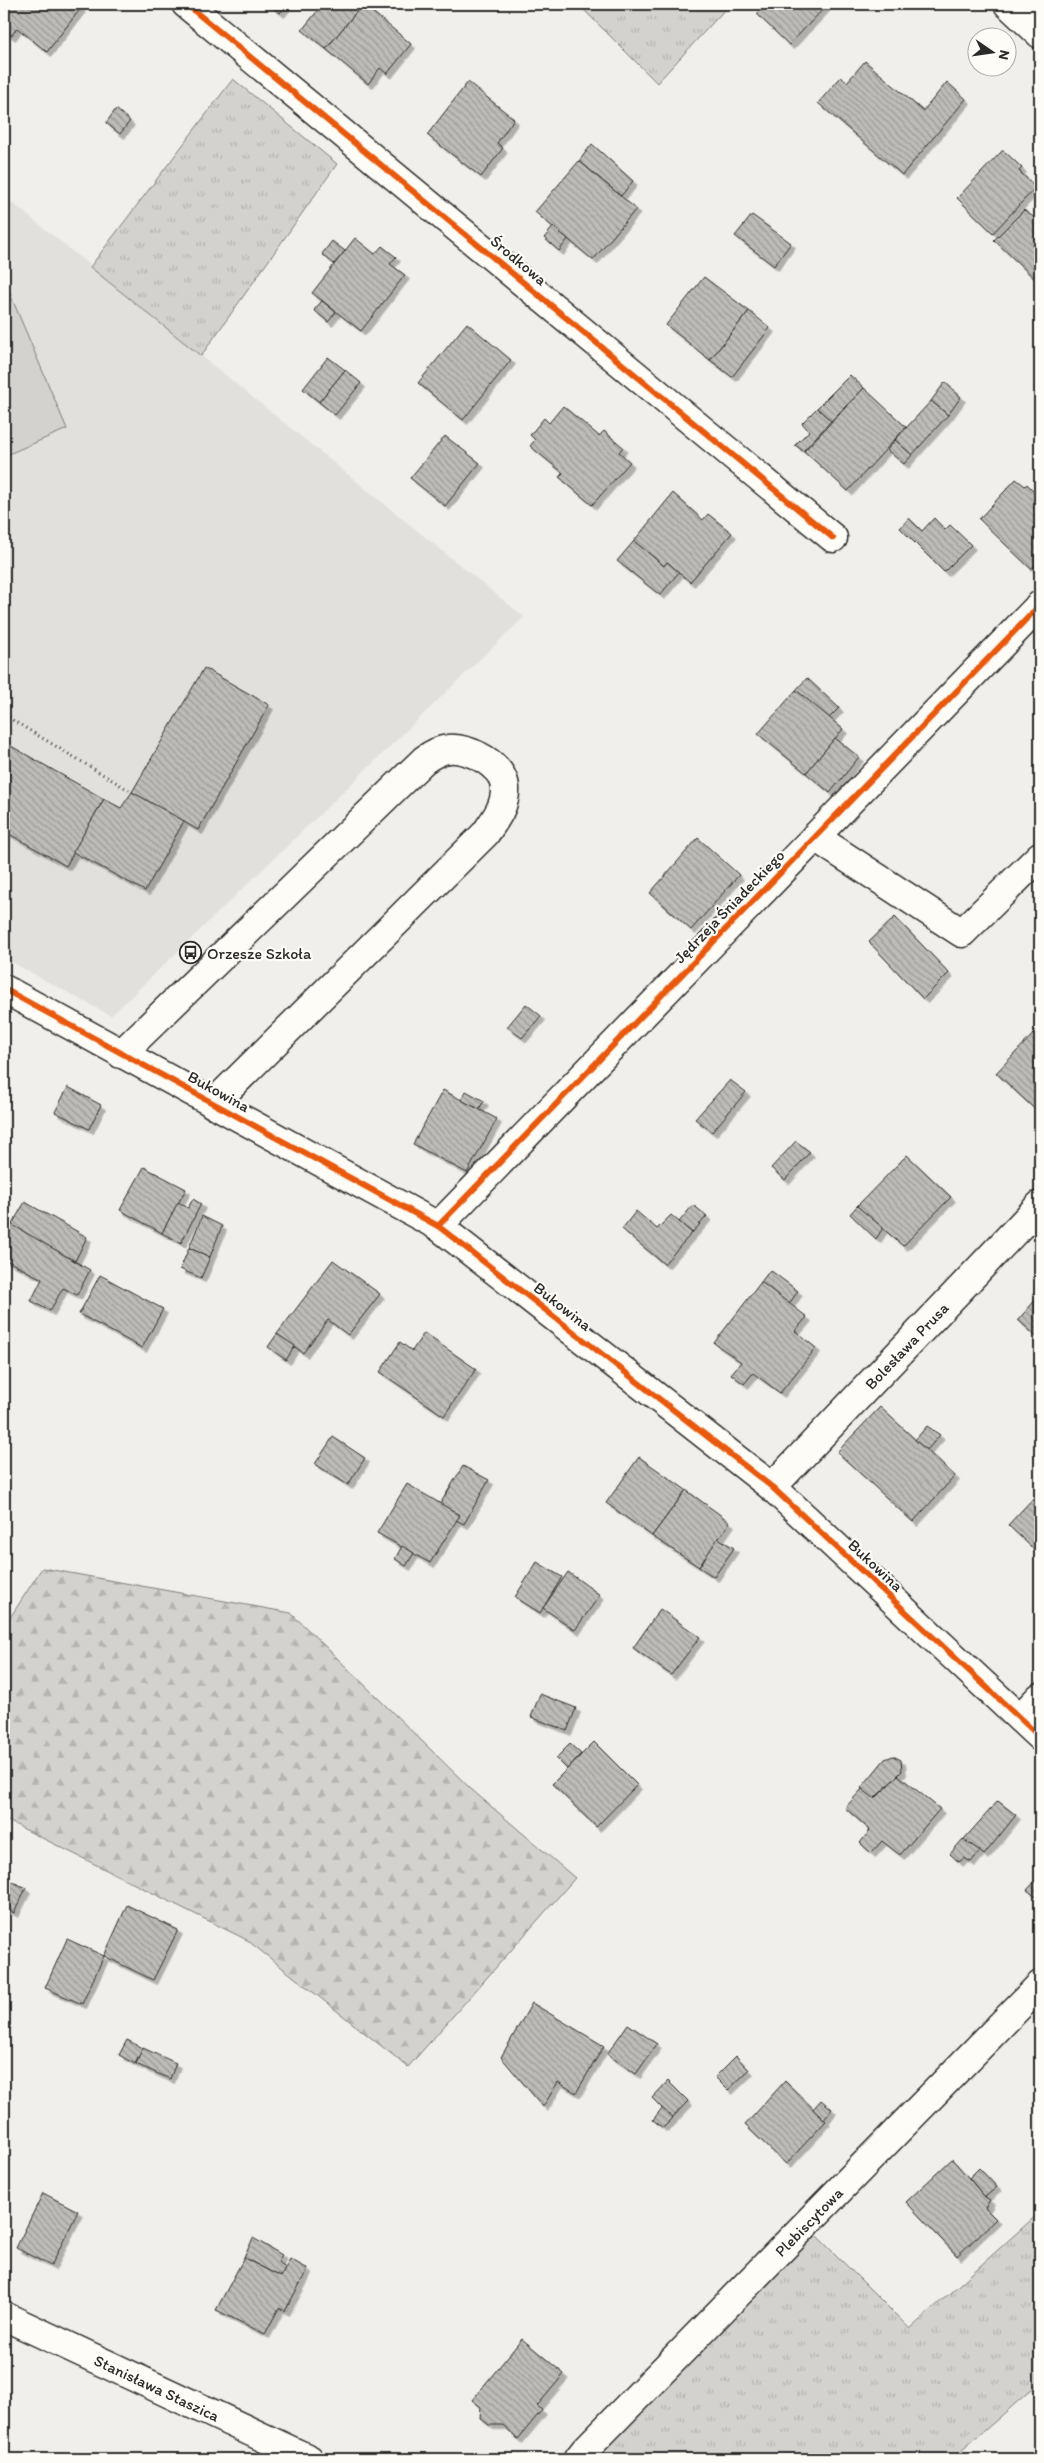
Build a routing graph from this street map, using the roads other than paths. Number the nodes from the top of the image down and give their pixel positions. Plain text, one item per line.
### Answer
1 (186, 4) edge
2 (1008, 4) edge
3 (1040, 34) edge
4 (834, 538) dead end
5 (1040, 605) edge
6 (815, 837) junction
7 (1040, 856) edge
8 (4, 989) edge
9 (121, 1054) junction
10 (213, 1104) junction
11 (1040, 1204) edge
12 (438, 1226) junction
13 (772, 1487) junction
14 (1040, 1697) edge
15 (1020, 1718) junction
16 (1040, 1737) edge
17 (1040, 1985) edge
18 (4, 2316) edge
19 (309, 2459) edge
20 (578, 2459) edge

1 - 4 street, Środkowa
2 - 3 street
5 - 6 street, Jędrzeja Śniadeckiego
6 - 7 street
6 - 12 street, Jędrzeja Śniadeckiego
8 - 9 street, Bukowina
9 - 10 street, Bukowina
9 - 10 street
10 - 12 street, Bukowina
11 - 13 street, Bolesława Prusa
12 - 13 street, Bukowina
13 - 15 street, Bukowina
14 - 15 street
15 - 16 street, Bukowina
17 - 20 street, Plebiscytowa
18 - 19 street, Stanisława Staszica

